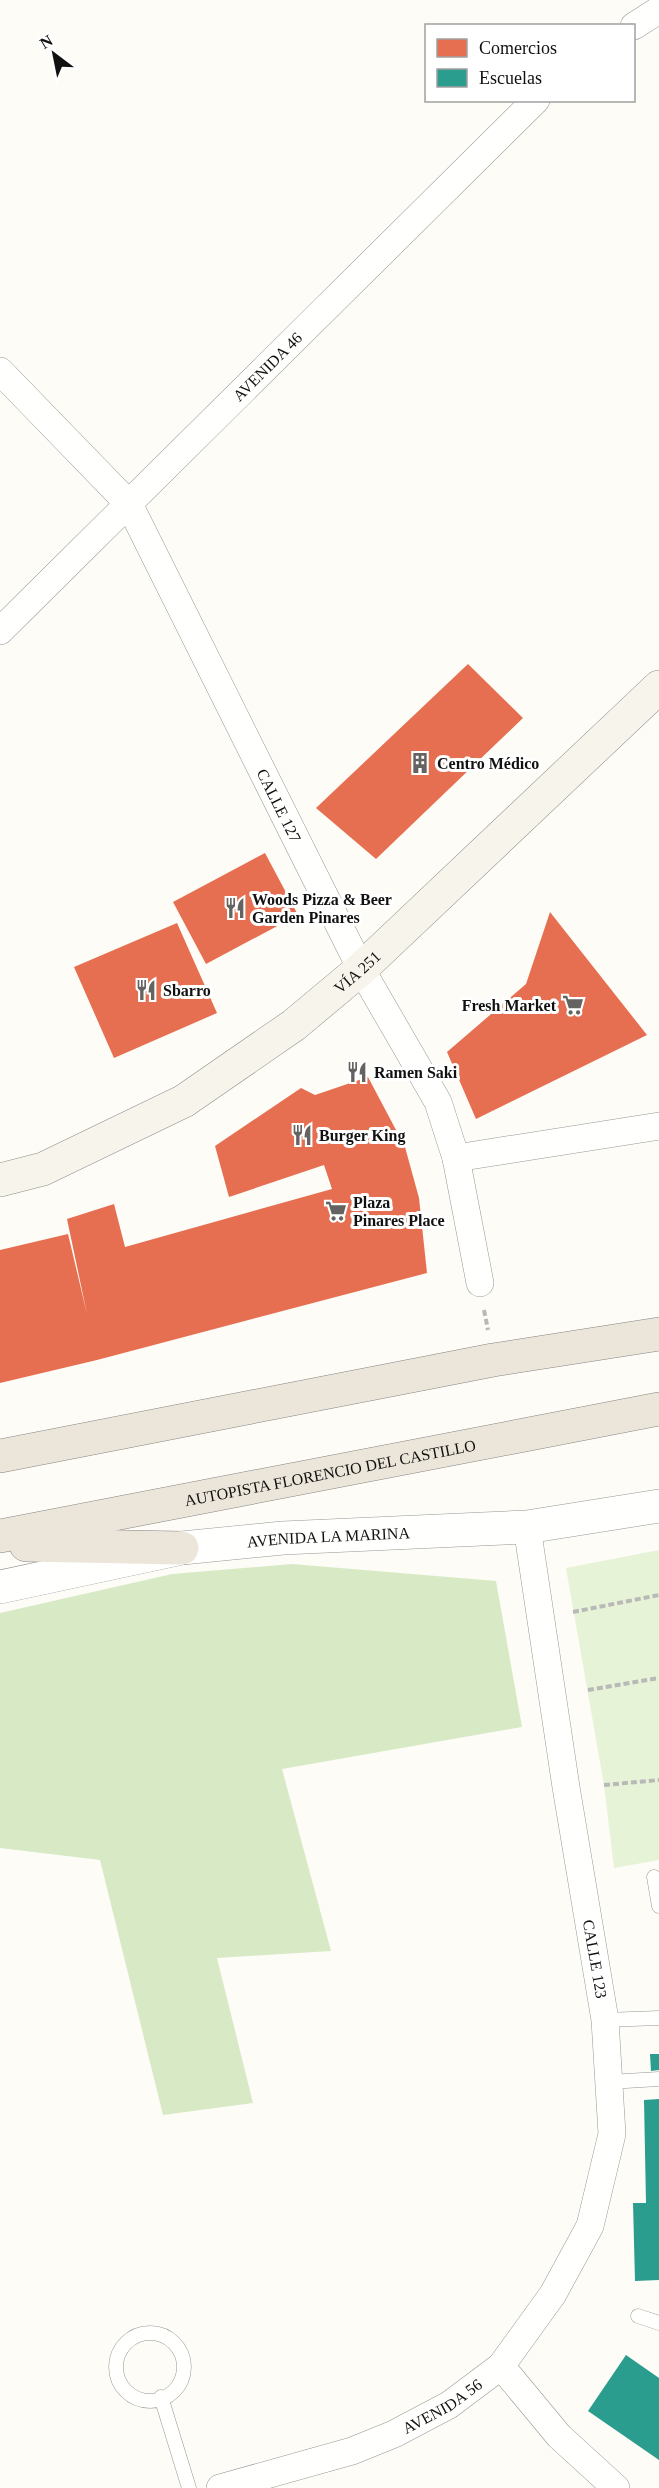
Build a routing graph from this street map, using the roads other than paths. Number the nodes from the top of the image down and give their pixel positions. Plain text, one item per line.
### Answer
1 (659, 10) edge
2 (635, 25) edge
3 (534, 102) edge
4 (0, 371) edge
5 (129, 504) junction
6 (0, 631) edge
7 (659, 687) edge
8 (361, 969) junction
9 (659, 1126) edge
10 (456, 1158) junction
11 (0, 1180) edge
12 (480, 1283) road end
13 (659, 1334) edge
14 (659, 1409) edge
15 (0, 1456) edge
16 (659, 1506) edge
17 (527, 1527) junction
18 (0, 1536) edge
19 (0, 1545) edge
20 (182, 1548) junction
21 (0, 1587) edge
22 (654, 1877) dead end
23 (659, 1906) edge
24 (659, 2018) edge
25 (605, 2020) junction
26 (659, 2079) edge
27 (609, 2082) junction
28 (638, 2316) dead end
29 (659, 2323) edge
30 (501, 2366) junction
31 (161, 2397) junction
32 (189, 2488) edge
33 (220, 2488) edge
34 (615, 2488) edge

1 - 2 street
3 - 5 street, AVENIDA 46
4 - 5 street, CALLE 127
5 - 6 street, AVENIDA 46
5 - 8 street, CALLE 127
7 - 8 main road, VÍA 251
8 - 10 street, CALLE 127
8 - 11 main road, VÍA 251
9 - 10 street
10 - 12 street, CALLE 127
13 - 15 highway
14 - 18 highway, AUTOPISTA FLORENCIO DEL CASTILLO
16 - 17 street, AVENIDA LA MARINA
17 - 20 street, AVENIDA LA MARINA
17 - 25 street, CALLE 123
19 - 20 highway
20 - 21 street, AVENIDA LA MARINA
22 - 23 lane
24 - 25 lane
25 - 27 street, CALLE 123
26 - 27 lane
27 - 30 street, CALLE 123
28 - 29 lane
30 - 33 street, AVENIDA 56
30 - 34 street
31 - 31 lane
31 - 32 lane

